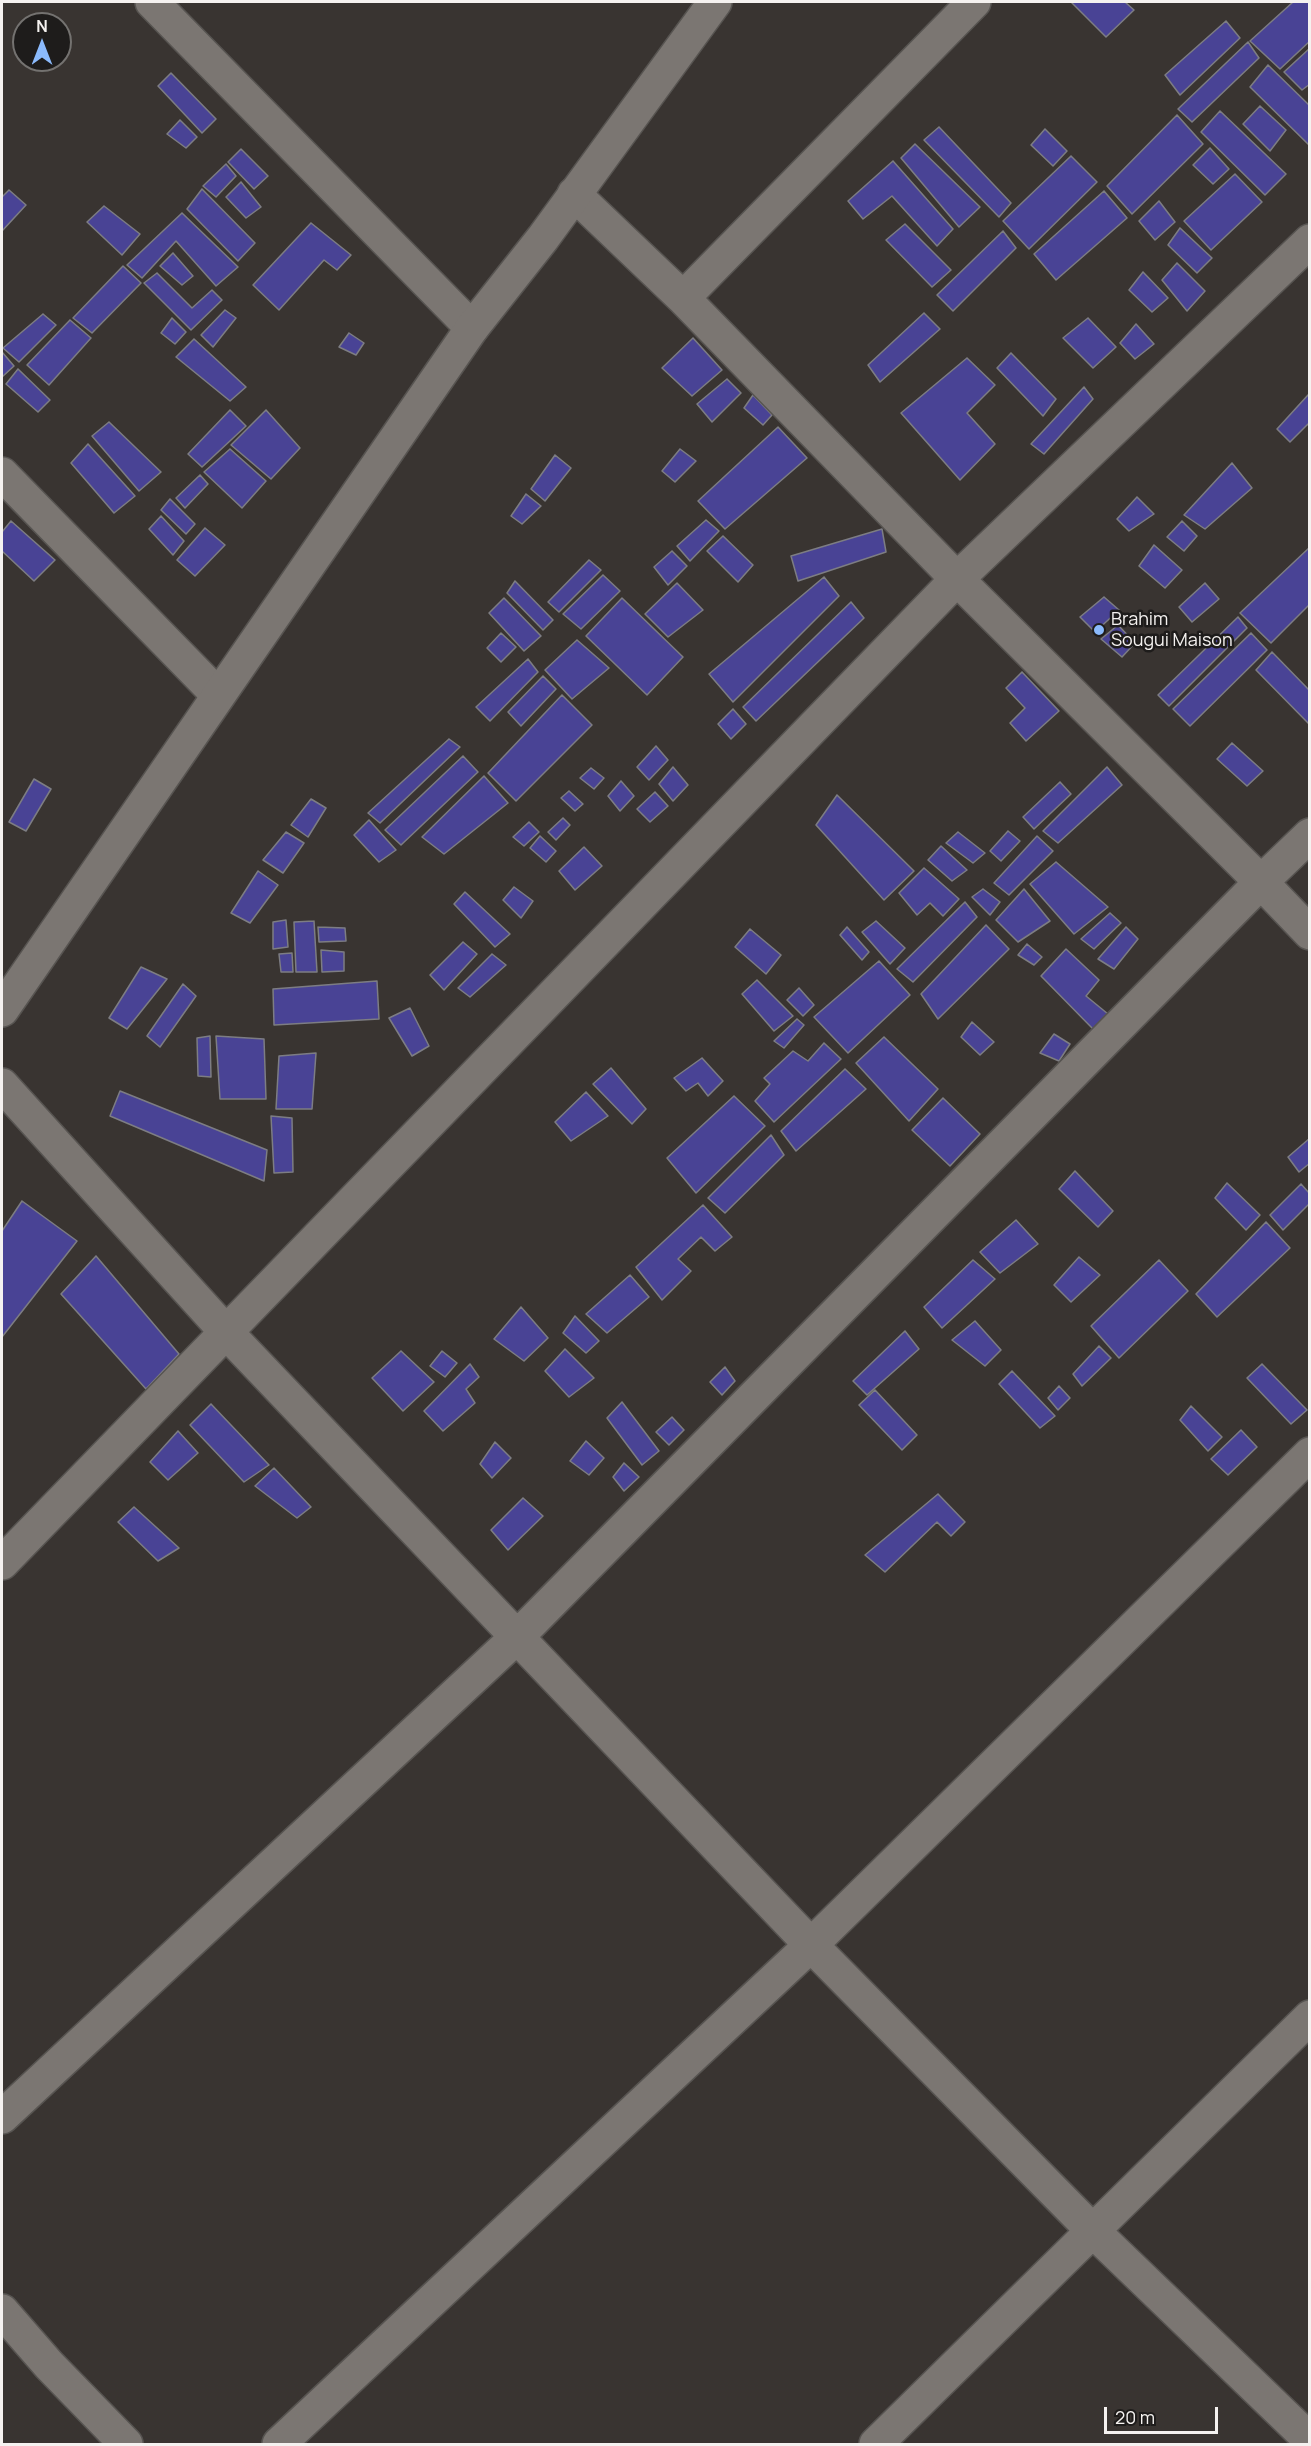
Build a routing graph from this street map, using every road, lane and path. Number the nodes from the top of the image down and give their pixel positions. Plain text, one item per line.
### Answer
1 (152, 2) edge
2 (715, 2) edge
3 (974, 2) edge
4 (574, 194) junction
5 (1310, 241) edge
6 (683, 298) junction
7 (472, 328) junction
8 (2, 474) edge
9 (957, 579) junction
10 (218, 695) junction
11 (1310, 836) edge
12 (1262, 882) junction
13 (1310, 933) edge
14 (2, 1010) edge
15 (2, 1085) edge
16 (227, 1332) junction
17 (1310, 1454) edge
18 (2, 1563) edge
19 (518, 1636) junction
20 (811, 1945) junction
21 (1310, 2017) edge
22 (2, 2117) edge
23 (1092, 2229) junction
24 (2, 2312) edge
25 (1310, 2440) edge
26 (126, 2445) edge
27 (279, 2445) edge
28 (876, 2445) edge

1 - 7 street
2 - 4 street
3 - 6 street
4 - 6 street
4 - 7 street
5 - 9 street
6 - 9 street
7 - 10 street
8 - 10 street
9 - 12 street
9 - 16 street
10 - 14 street
11 - 12 street
12 - 13 street
12 - 19 street
15 - 16 street
16 - 18 street
16 - 19 street
17 - 20 street
19 - 20 street
19 - 22 street
20 - 23 street
20 - 27 street
21 - 23 street
23 - 25 street
23 - 28 street
24 - 26 street

